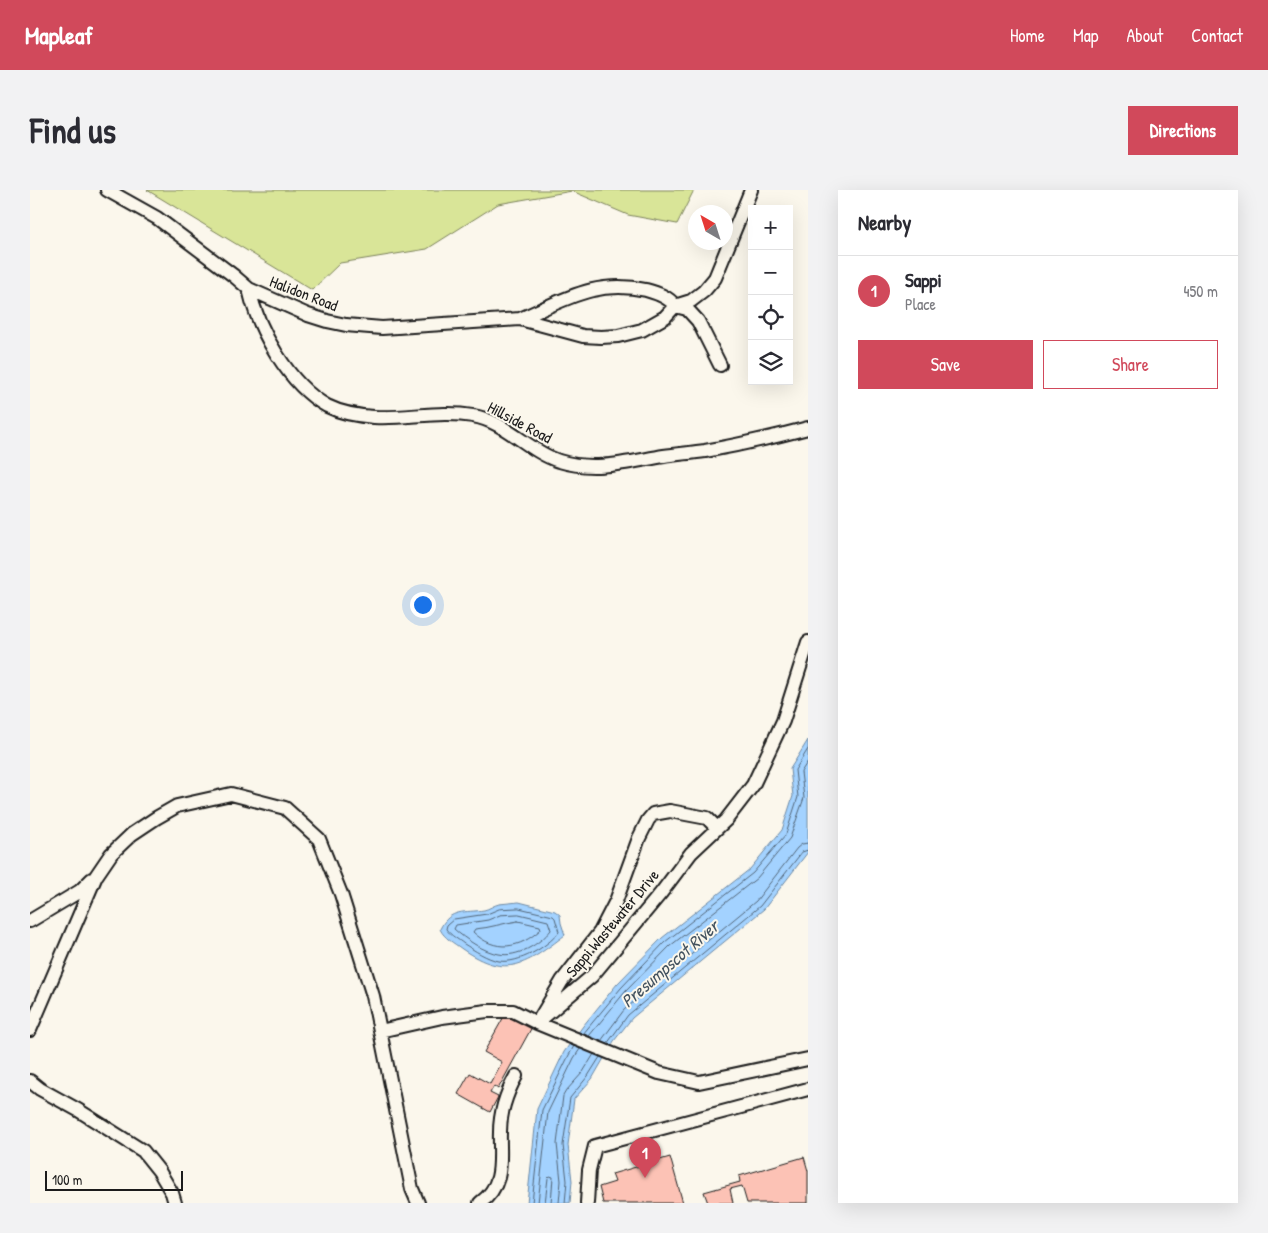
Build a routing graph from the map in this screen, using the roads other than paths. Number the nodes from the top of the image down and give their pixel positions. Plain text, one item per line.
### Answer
1 (107, 190) edge
2 (751, 190) edge
3 (249, 289) junction
4 (675, 306) junction
5 (520, 319) junction
6 (720, 365) dead end
7 (808, 428) edge
8 (808, 642) edge
9 (717, 828) junction
10 (96, 876) junction
11 (30, 921) edge
12 (538, 1023) junction
13 (30, 1030) edge
14 (380, 1031) junction
15 (808, 1059) edge
16 (516, 1076) dead end
17 (30, 1081) edge
18 (808, 1089) edge
19 (175, 1203) edge
20 (418, 1203) edge
21 (480, 1203) edge
22 (587, 1203) edge

1 - 3 street, Halidon Road
2 - 4 street, Halidon Road
3 - 5 street, Halidon Road
3 - 7 street, Hillside Road
4 - 5 street, Halidon Road
4 - 5 street, Halidon Road
4 - 6 street
8 - 9 street, Sappi Wastewater Drive
9 - 12 street, Sappi Wastewater Drive
9 - 12 street
10 - 11 street
10 - 13 street
10 - 14 street
12 - 14 street
12 - 15 street
14 - 20 street
16 - 21 street
17 - 19 street
18 - 22 street

